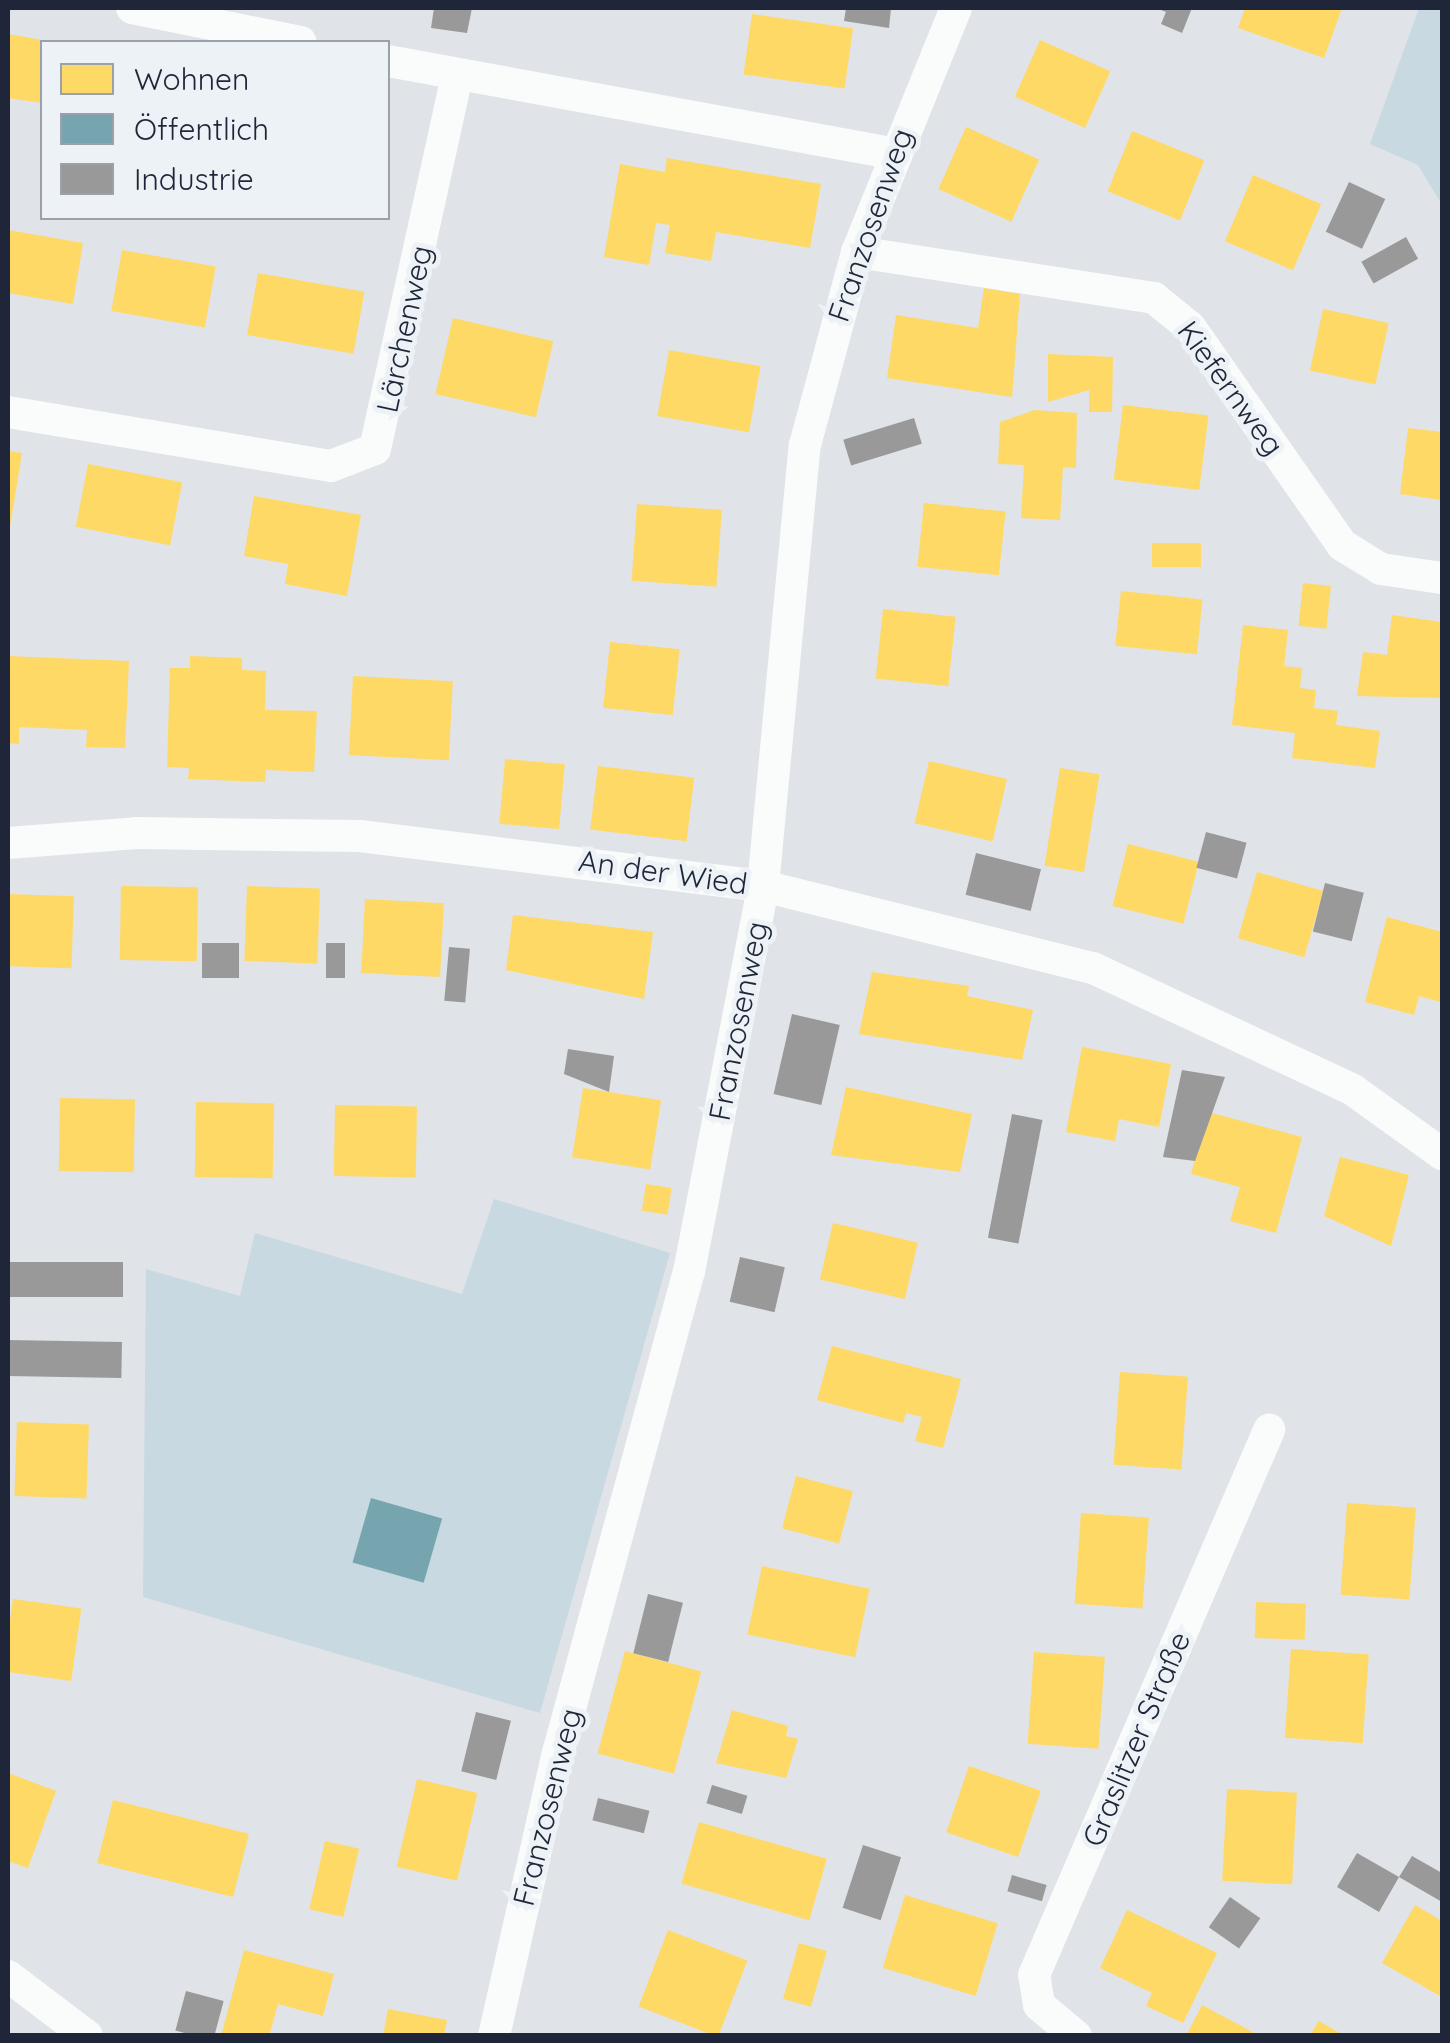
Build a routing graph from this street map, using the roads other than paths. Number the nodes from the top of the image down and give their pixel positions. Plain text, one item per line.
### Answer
1 (132, 8) edge
2 (956, 8) edge
3 (291, 40) edge
4 (390, 60) edge
5 (457, 75) junction
6 (891, 153) junction
7 (857, 252) junction
8 (8, 412) edge
9 (1442, 578) edge
10 (8, 843) edge
11 (763, 886) junction
12 (1442, 1154) edge
13 (1269, 1430) dead end
14 (8, 1976) edge
15 (88, 2036) edge
16 (494, 2036) edge
17 (1076, 2036) edge

1 - 3 street
2 - 6 street, Franzosenweg
4 - 5 street
5 - 6 street
5 - 8 street, Lärchenweg
6 - 7 street, Franzosenweg
7 - 9 street, Kiefernweg
7 - 11 street, Franzosenweg
10 - 11 street, An der Wied
11 - 12 street, An der Wied
11 - 16 street, Franzosenweg
13 - 17 street, Graslitzer Straße
14 - 15 street

